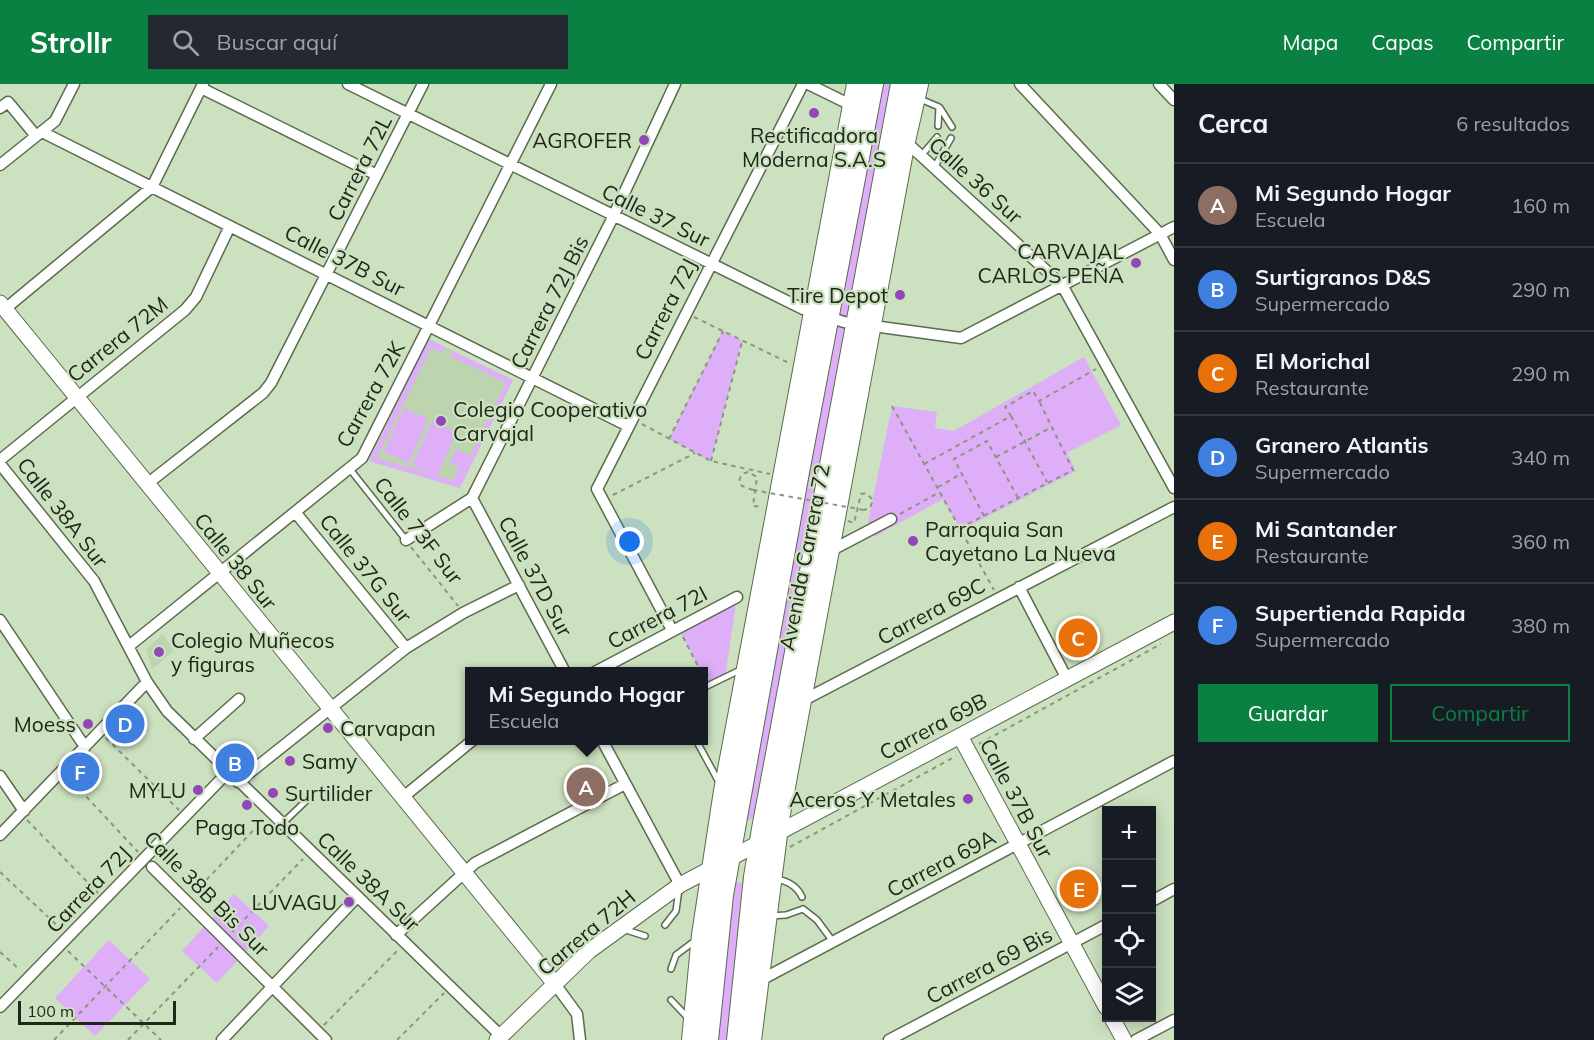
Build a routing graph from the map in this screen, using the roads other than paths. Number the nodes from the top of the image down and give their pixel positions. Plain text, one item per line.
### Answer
1 (74, 84) edge
2 (348, 84) edge
3 (423, 84) edge
4 (551, 84) edge
5 (675, 84) edge
6 (805, 84) edge
7 (857, 84) edge
8 (873, 84) edge
9 (1020, 84) edge
10 (1159, 84) edge
11 (202, 86) edge
12 (912, 87) edge
13 (1174, 100) edge
14 (4, 105) edge
15 (853, 106) junction
16 (939, 107) junction
17 (408, 115) junction
18 (938, 126) dead end
19 (952, 127) dead end
20 (39, 134) junction
21 (938, 137) dead end
22 (951, 138) dead end
23 (904, 141) junction
24 (921, 156) junction
25 (0, 165) edge
26 (510, 166) junction
27 (934, 168) junction
28 (377, 176) junction
29 (152, 187) junction
30 (613, 217) junction
31 (230, 226) junction
32 (1174, 227) edge
33 (1160, 234) junction
34 (1174, 260) edge
35 (710, 264) junction
36 (327, 275) junction
37 (1062, 285) junction
38 (2, 306) edge
39 (821, 316) junction
40 (864, 324) junction
41 (429, 326) junction
42 (532, 378) junction
43 (76, 397) junction
44 (855, 418) junction
45 (630, 423) junction
46 (831, 450) junction
47 (0, 462) edge
48 (350, 468) junction
49 (790, 475) junction
50 (147, 484) junction
51 (1174, 488) edge
52 (472, 498) junction
53 (1174, 507) edge
54 (295, 512) junction
55 (891, 519) road end
56 (406, 540) joint
57 (830, 551) junction
58 (219, 573) junction
59 (519, 585) junction
60 (1019, 587) junction
61 (737, 597) dead end
62 (0, 620) edge
63 (1174, 621) edge
64 (675, 629) junction
65 (129, 646) junction
66 (406, 648) junction
67 (747, 666) junction
68 (562, 667) edge
69 (604, 667) edge
70 (1067, 679) junction
71 (147, 682) junction
72 (708, 686) edge
73 (239, 699) dead end
74 (802, 700) junction
75 (329, 708) junction
76 (960, 736) junction
77 (194, 739) junction
78 (468, 745) edge
79 (604, 745) edge
80 (698, 745) edge
81 (85, 747) junction
82 (1174, 761) edge
83 (228, 772) junction
84 (0, 776) edge
85 (238, 782) junction
86 (625, 784) junction
87 (724, 791) junction
88 (311, 796) dead end
89 (402, 798) junction
90 (22, 812) junction
91 (282, 824) junction
92 (0, 836) edge
93 (774, 841) junction
94 (1018, 844) junction
95 (730, 858) junction
96 (148, 862) junction
97 (712, 868) junction
98 (462, 872) junction
99 (770, 878) junction
100 (680, 885) junction
101 (1174, 889) edge
102 (357, 897) junction
103 (802, 897) dead end
104 (1156, 899) edge
105 (765, 916) junction
106 (665, 925) dead end
107 (619, 927) junction
108 (1102, 928) edge
109 (702, 935) junction
110 (645, 936) dead end
111 (401, 939) junction
112 (834, 943) junction
113 (1072, 943) junction
114 (671, 969) dead end
115 (757, 982) junction
116 (555, 984) junction
117 (272, 986) junction
118 (1102, 998) edge
119 (671, 1000) dead end
120 (0, 1007) edge
121 (1174, 1020) edge
122 (1115, 1022) edge
123 (693, 1032) edge
124 (501, 1039) edge
125 (222, 1040) edge
126 (326, 1040) edge
127 (580, 1040) edge
128 (708, 1040) edge
129 (737, 1040) edge
130 (751, 1040) edge
131 (889, 1040) edge
132 (1124, 1040) edge
133 (1136, 1040) edge

1 - 20 street
2 - 17 street, Calle 37 Sur
3 - 17 street, Carrera 72L
4 - 26 street, Carrera 72K
5 - 30 street, Carrera 72J Bis
6 - 15 street
6 - 35 street, Carrera 72J
7 - 15 highway, Avenida Carrera 72
8 - 39 highway, Avenida Carrera 72
9 - 33 street
10 - 13 street
11 - 28 street
11 - 29 street
12 - 16 lane
12 - 23 highway, Avenida Carrera 72
12 - 40 highway, Avenida Carrera 72
14 - 20 street, Calle 37B Sur
15 - 39 highway, Avenida Carrera 72
16 - 18 lane
16 - 19 lane
17 - 26 street, Calle 37 Sur
17 - 28 street, Carrera 72L
20 - 25 street
20 - 29 street, Calle 37B Sur
21 - 24 lane
22 - 27 lane
23 - 24 street, Calle 36 Sur
23 - 40 highway, Avenida Carrera 72
24 - 27 street, Calle 36 Sur
26 - 30 street, Calle 37 Sur
26 - 41 street, Carrera 72K
27 - 37 street, Calle 36 Sur
28 - 36 street, Carrera 72L
29 - 31 street, Calle 37B Sur
29 - 38 street
30 - 35 street, Calle 37 Sur
30 - 42 street, Carrera 72J Bis
31 - 36 street, Calle 37B Sur
31 - 43 street, Carrera 72M
32 - 33 street
33 - 34 street
33 - 37 street
35 - 39 street, Calle 37 Sur
35 - 45 street, Carrera 72J
36 - 41 street, Calle 37B Sur
36 - 50 street, Carrera 72L
37 - 40 street, Calle 37 Sur
37 - 51 street, Calle 36 Sur
38 - 43 street, Calle 38 Sur
39 - 40 street, Calle 37 Sur
39 - 49 highway, Avenida Carrera 72
39 - 49 highway, Avenida Carrera 72
40 - 44 highway, Avenida Carrera 72
40 - 46 highway, Avenida Carrera 72
41 - 42 street, Calle 37B Sur
41 - 48 street, Carrera 72K
42 - 45 street, Calle 37B Sur
42 - 52 street, Carrera 72J Bis
43 - 47 street, Carrera 72M
43 - 50 street, Calle 38 Sur
44 - 46 highway
44 - 57 highway, Avenida Carrera 72
45 - 64 street, Carrera 72J
46 - 93 highway, Avenida Carrera 72
47 - 65 street, Calle 38A Sur
48 - 54 street, Carrera 72K
48 - 56 lane, Calle 73F Sur
49 - 67 highway, Avenida Carrera 72
49 - 95 highway, Avenida Carrera 72
50 - 58 street, Calle 38 Sur
52 - 56 street
52 - 59 street, Calle 37D Sur
53 - 60 street, Carrera 69C
54 - 58 street, Carrera 72K
54 - 66 street, Calle 37G Sur
55 - 57 street
57 - 74 highway, Avenida Carrera 72
58 - 65 street, Carrera 72K
58 - 75 street, Calle 38 Sur
59 - 66 street
59 - 68 street, Calle 37D Sur
60 - 70 street
60 - 74 street, Carrera 69C
61 - 64 street, Carrera 72I
62 - 81 street
63 - 70 street, Carrera 69B
64 - 69 street, Carrera 72I
65 - 71 street, Calle 38A Sur
66 - 75 street
67 - 72 lane
67 - 87 highway, Avenida Carrera 72
70 - 76 street, Carrera 69B
71 - 77 street, Calle 38A Sur
71 - 81 street
73 - 77 street
74 - 93 highway, Avenida Carrera 72
75 - 85 street
75 - 89 street, Calle 38 Sur
76 - 93 street, Carrera 69B
76 - 94 street, Calle 37B Sur
77 - 83 street, Calle 38A Sur
78 - 89 street
79 - 86 street
80 - 87 lane
81 - 90 street
82 - 94 street, Carrera 69A
83 - 85 street, Calle 38A Sur
83 - 96 street, Carrera 72J
84 - 90 street
85 - 91 street, Calle 38A Sur
86 - 98 street
86 - 100 street
87 - 97 highway, Avenida Carrera 72
88 - 91 lane
89 - 98 street, Calle 38 Sur
90 - 92 street
91 - 102 street, Calle 38A Sur
93 - 95 street, Carrera 69B
93 - 99 highway, Avenida Carrera 72
93 - 129 highway, Avenida Carrera 72
94 - 112 street, Carrera 69A
94 - 113 street, Calle 37B Sur
95 - 97 street, Carrera 69B
95 - 128 highway, Avenida Carrera 72
96 - 117 street, Calle 38B Bis Sur
96 - 120 street, Carrera 72J
97 - 100 street, Carrera 72H
97 - 109 highway, Avenida Carrera 72
98 - 111 street
98 - 116 street, Calle 38 Sur
99 - 103 lane
99 - 105 highway, Avenida Carrera 72
100 - 106 lane
100 - 107 street, Carrera 72H
101 - 104 street
102 - 111 street, Calle 38A Sur
102 - 117 street
105 - 112 lane
105 - 115 highway, Avenida Carrera 72
107 - 110 lane
107 - 116 street, Carrera 72H
108 - 113 street, Carrera 69 Bis
109 - 114 lane
109 - 123 highway, Avenida Carrera 72
111 - 124 street, Calle 38A Sur
112 - 115 street, Carrera 69A
113 - 118 street, Calle 37B Sur
113 - 131 street, Carrera 69 Bis
115 - 130 highway, Avenida Carrera 72
116 - 124 street, Carrera 72H
116 - 127 street
117 - 125 street
117 - 126 street, Calle 38B Bis Sur
119 - 123 lane
121 - 133 street
122 - 132 street

